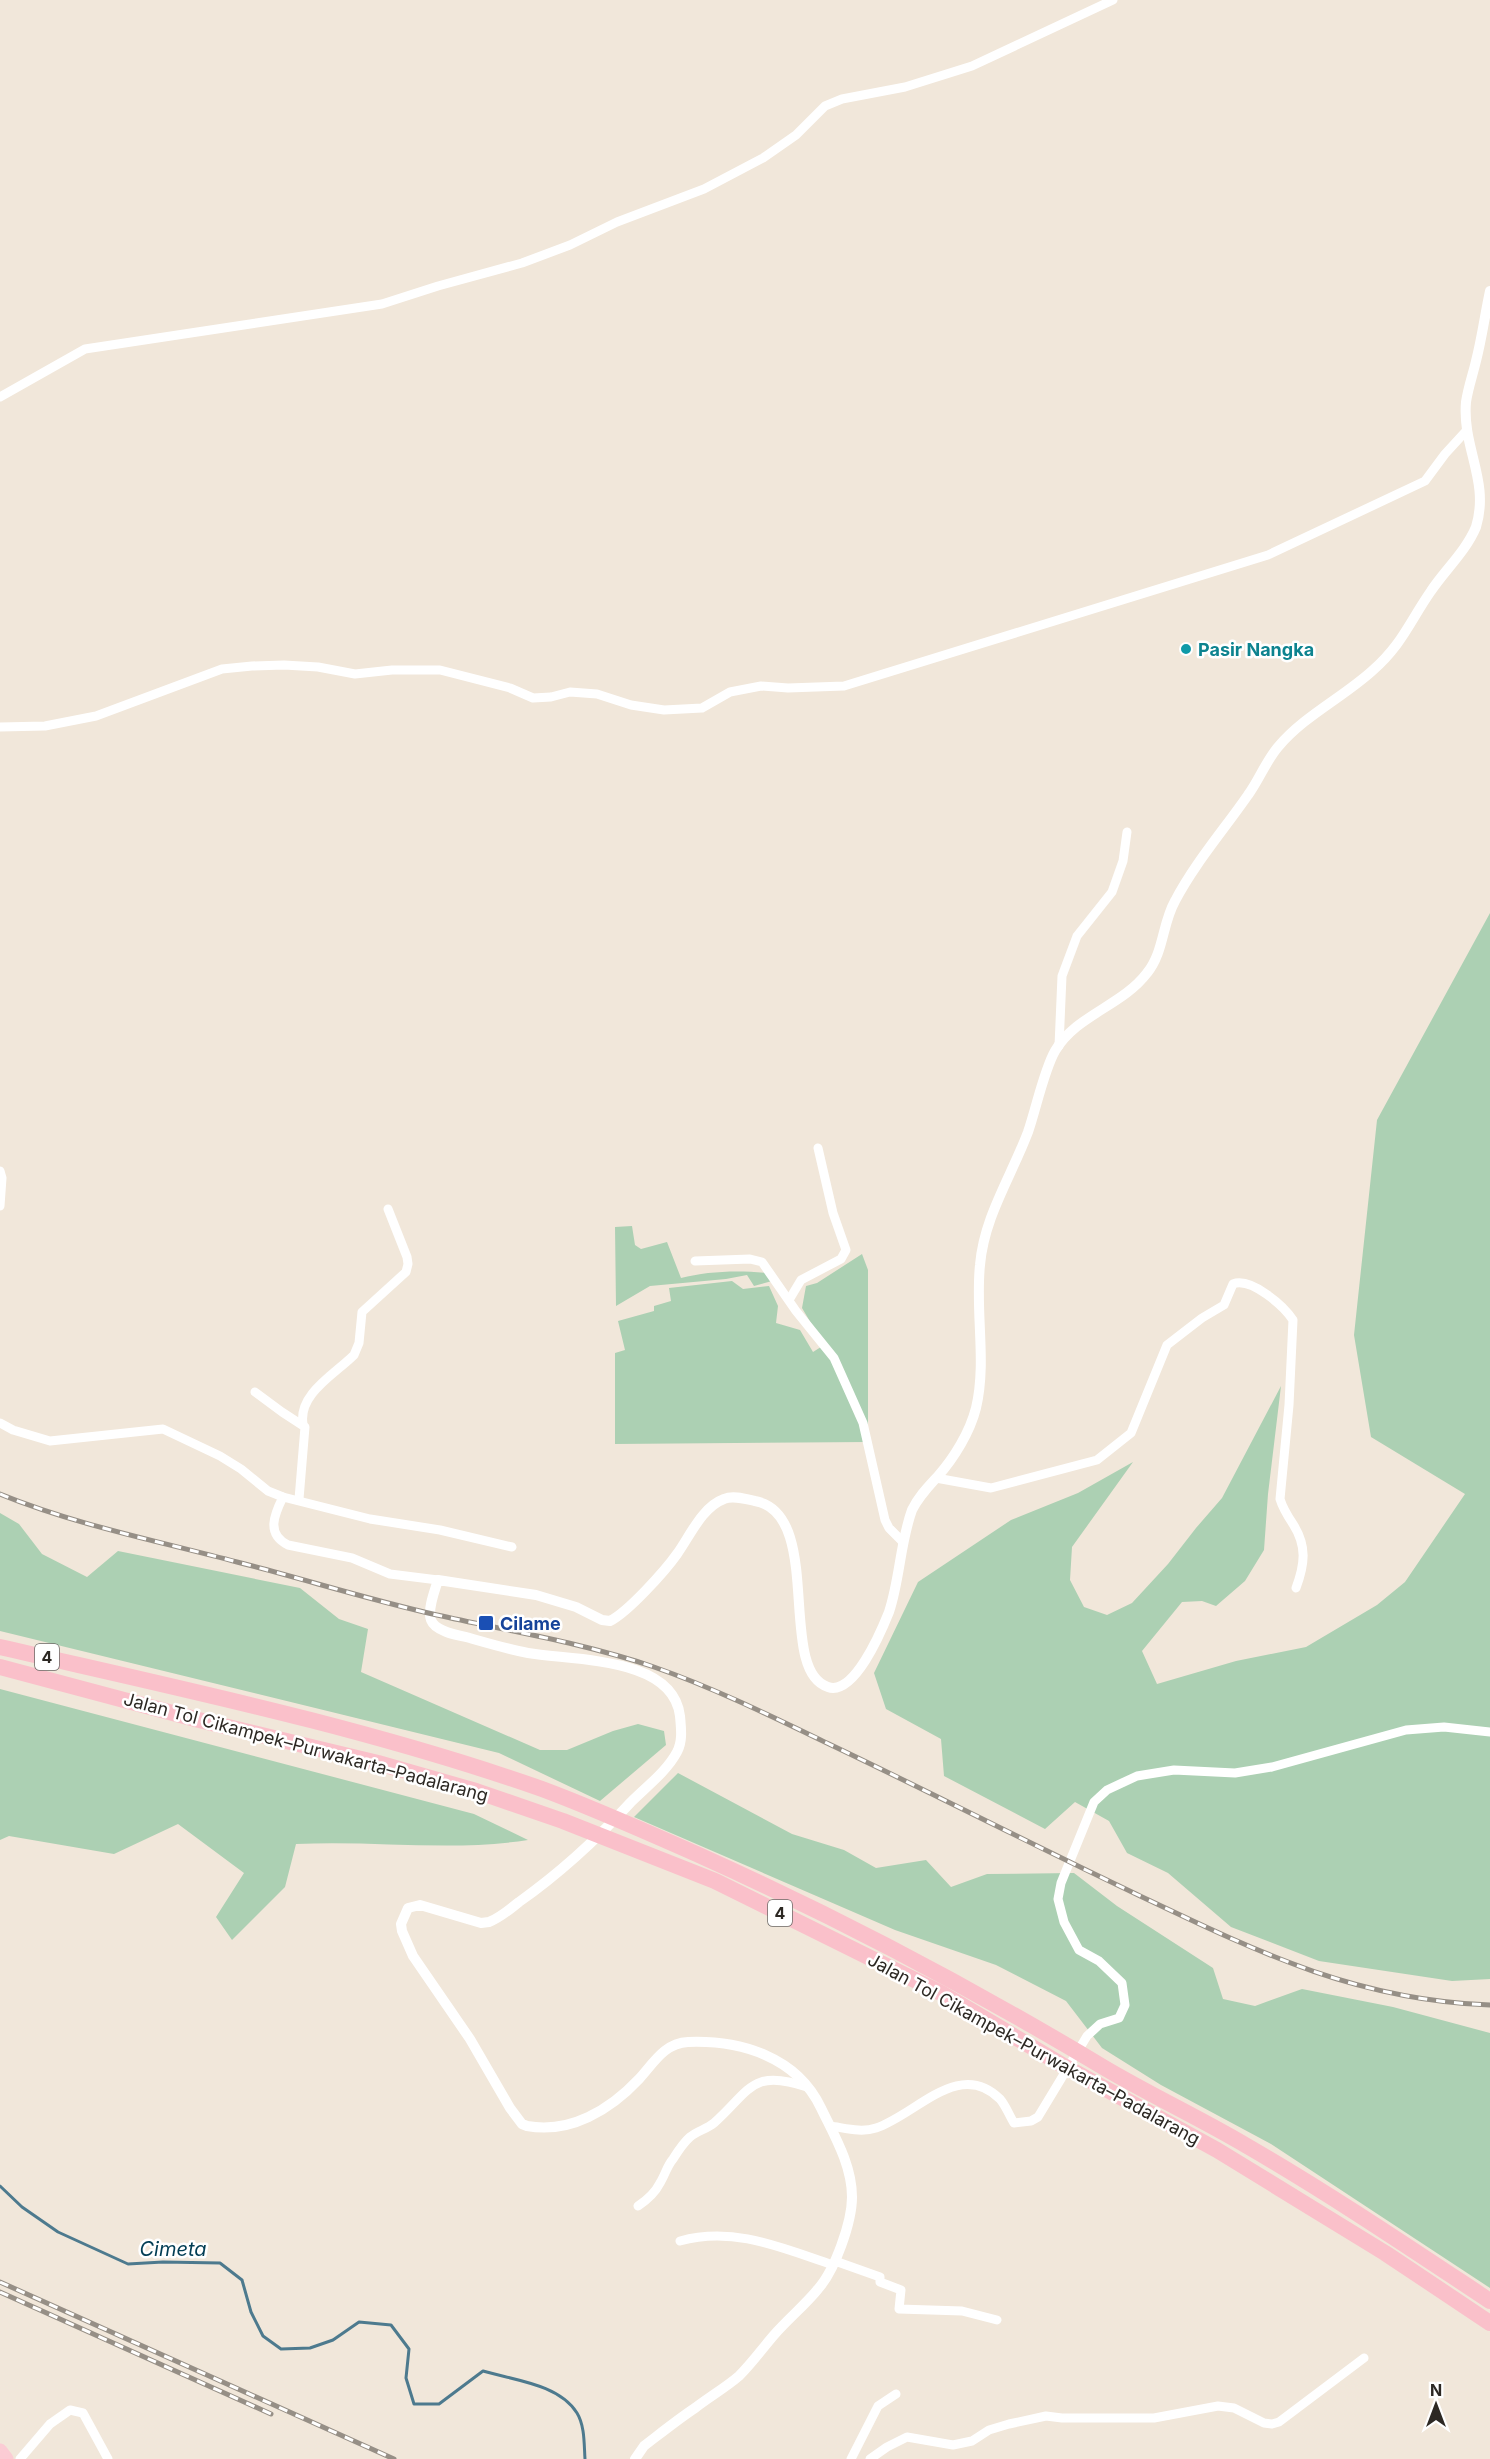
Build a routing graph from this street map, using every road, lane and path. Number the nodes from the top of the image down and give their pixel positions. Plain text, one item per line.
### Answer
1 (1113, 0) edge
2 (1490, 291) edge
3 (0, 397) edge
4 (1467, 430) junction
5 (0, 727) edge
6 (1127, 831) dead end
7 (1059, 1046) junction
8 (818, 1148) dead end
9 (0, 1171) edge
10 (0, 1206) edge
11 (388, 1209) dead end
12 (695, 1261) dead end
13 (789, 1300) junction
14 (255, 1392) dead end
15 (0, 1423) edge
16 (303, 1424) junction
17 (936, 1478) junction
18 (283, 1497) junction
19 (299, 1499) junction
20 (903, 1542) junction
21 (512, 1547) dead end
22 (438, 1580) junction
23 (1296, 1588) dead end
24 (0, 1647) edge
25 (0, 1667) edge
26 (1490, 1732) edge
27 (810, 2087) junction
28 (830, 2126) junction
29 (638, 2206) dead end
30 (680, 2241) dead end
31 (834, 2263) junction
32 (1490, 2301) edge
33 (997, 2320) dead end
34 (1490, 2323) edge
35 (1364, 2358) dead end
36 (896, 2394) dead end
37 (0, 2451) edge
38 (6, 2459) edge
39 (20, 2459) edge
40 (108, 2459) edge
41 (635, 2459) edge
42 (851, 2459) edge
43 (870, 2459) edge

1 - 3 street
2 - 4 street
4 - 5 street
4 - 7 street
6 - 7 street
7 - 17 street
8 - 13 street
9 - 10 street
11 - 16 street
12 - 13 street
13 - 20 street
14 - 16 street
15 - 18 street
16 - 19 street
17 - 20 street
17 - 23 street
18 - 19 street
18 - 22 street
19 - 21 street
20 - 22 street
22 - 27 street
24 - 32 highway, Jalan Tol Cikampek–Purwakarta–Padalarang / 4
25 - 34 highway, Jalan Tol Cikampek–Purwakarta–Padalarang / 4
26 - 28 street
27 - 28 street
27 - 29 street
28 - 31 street
30 - 31 street
31 - 33 street
31 - 41 street
35 - 43 street
36 - 42 street
37 - 38 highway
39 - 40 street

